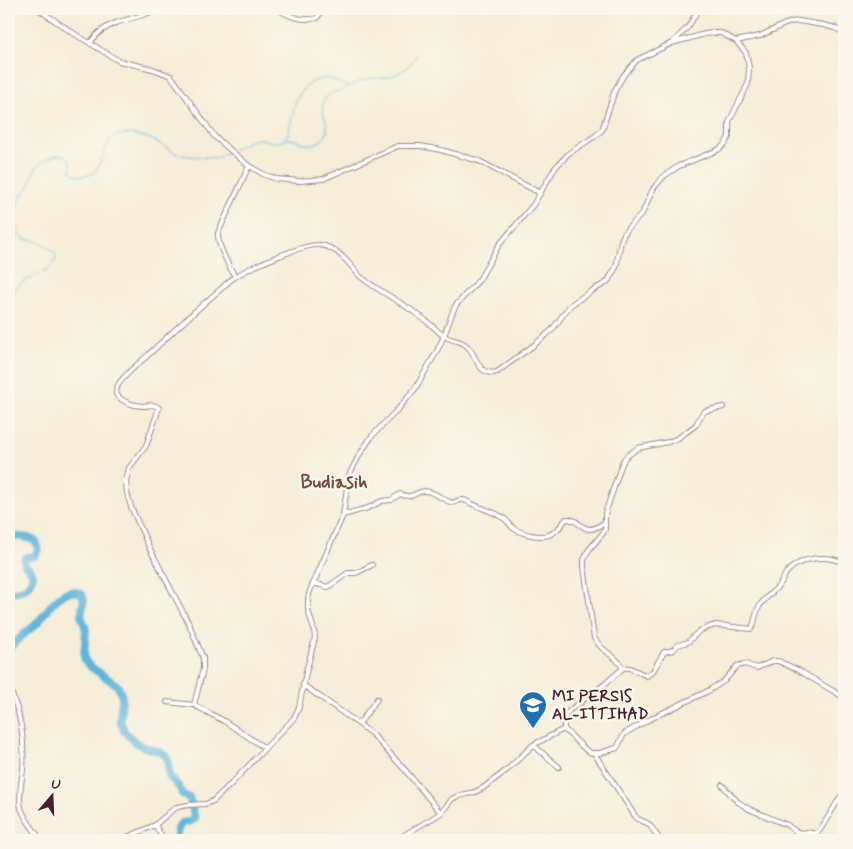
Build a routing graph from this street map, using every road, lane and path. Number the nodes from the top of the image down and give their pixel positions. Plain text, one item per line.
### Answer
1 (38, 9) edge
2 (158, 9) edge
3 (278, 9) edge
4 (322, 9) edge
5 (699, 9) edge
6 (844, 33) edge
7 (736, 41) junction
8 (90, 43) junction
9 (672, 43) junction
10 (249, 166) junction
11 (540, 193) junction
12 (235, 277) junction
13 (444, 336) junction
14 (723, 407) dead end
15 (343, 515) junction
16 (604, 523) junction
17 (844, 564) edge
18 (372, 565) dead end
19 (313, 583) junction
20 (623, 668) junction
21 (303, 685) junction
22 (9, 687) edge
23 (377, 699) dead end
24 (167, 702) dead end
25 (844, 702) edge
26 (194, 705) junction
27 (359, 724) junction
28 (564, 729) junction
29 (533, 745) junction
30 (265, 748) junction
31 (594, 753) junction
32 (559, 766) dead end
33 (722, 785) dead end
34 (844, 791) edge
35 (441, 813) junction
36 (155, 825) junction
37 (41, 840) edge
38 (121, 840) edge
39 (164, 840) edge
40 (396, 840) edge
41 (660, 840) edge

1 - 8 street
2 - 8 street
3 - 4 street
5 - 9 street
6 - 7 street
7 - 9 street
7 - 13 street
8 - 10 street
9 - 11 street
10 - 11 street
10 - 12 street
11 - 13 street
12 - 13 street
12 - 26 street
13 - 15 street
14 - 16 street
15 - 16 street
15 - 19 street
16 - 20 street
17 - 20 street
18 - 19 street
19 - 21 street
20 - 28 street
21 - 27 street
21 - 30 street
22 - 37 street
23 - 27 street
24 - 26 street
25 - 31 street
26 - 30 street
27 - 35 street
28 - 29 street
28 - 31 street
29 - 32 street
29 - 35 street
30 - 36 street
31 - 41 street
33 - 34 street
35 - 40 street
36 - 38 street
36 - 39 street

